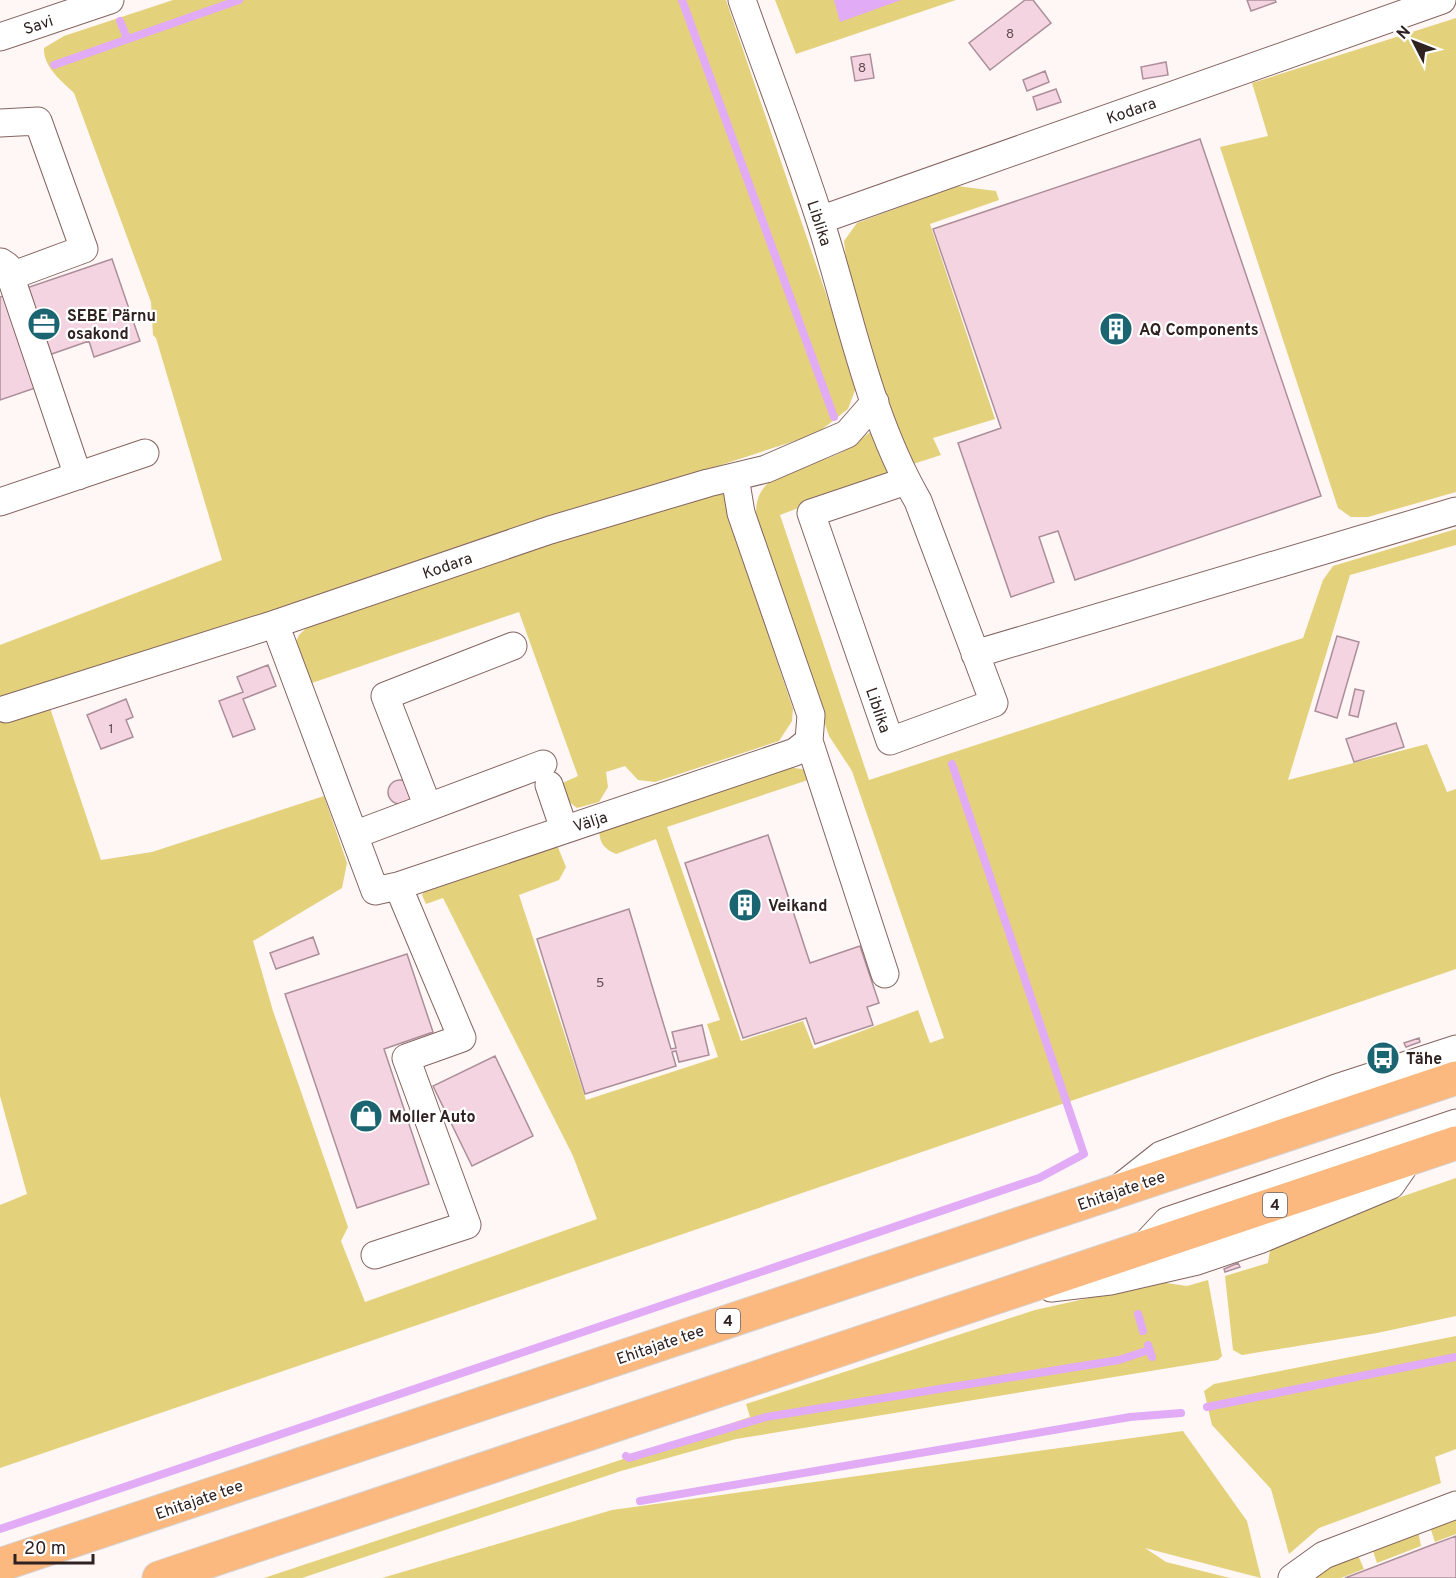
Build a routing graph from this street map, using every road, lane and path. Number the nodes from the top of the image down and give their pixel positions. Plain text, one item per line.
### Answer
1 (110, 0) edge
2 (742, 0) edge
3 (1442, 0) edge
4 (0, 37) edge
5 (0, 123) edge
6 (820, 220) junction
7 (5, 269) edge
8 (875, 402) junction
9 (145, 453) dead end
10 (78, 476) junction
11 (735, 477) junction
12 (906, 481) junction
13 (0, 502) edge
14 (1456, 511) edge
15 (275, 624) junction
16 (513, 646) dead end
17 (975, 654) junction
18 (6, 710) dead end
19 (809, 741) junction
20 (428, 807) junction
21 (564, 829) junction
22 (354, 835) junction
23 (398, 886) junction
24 (885, 974) dead end
25 (1456, 1049) edge
26 (1456, 1077) edge
27 (1453, 1140) edge
28 (1409, 1159) junction
29 (1112, 1193) junction
30 (1140, 1250) junction
31 (375, 1255) dead end
32 (1014, 1292) junction
33 (1456, 1505) edge
34 (0, 1565) edge
35 (1292, 1577) edge
36 (159, 1578) edge

1 - 4 street, Savi
2 - 6 street, Liblika
3 - 6 street, Kodara
5 - 7 street
6 - 8 street, Liblika
7 - 10 street
8 - 11 street, Kodara
8 - 12 street, Liblika
9 - 10 street
10 - 13 street
11 - 15 street, Kodara
11 - 19 street
12 - 17 street, Liblika
12 - 17 street, Liblika
14 - 17 street
15 - 18 street, Kodara
15 - 22 street, Välja
16 - 20 street
19 - 21 street, Välja
19 - 24 street
20 - 21 street
20 - 22 street
21 - 23 street, Välja
22 - 23 street, Välja
23 - 31 street
25 - 29 street
26 - 29 highway, Ehitajate tee / 4
27 - 28 highway, 4
27 - 30 street
28 - 30 highway, 4
28 - 32 street
29 - 34 highway, Ehitajate tee / 4
30 - 32 highway, 4
32 - 36 highway, 4
33 - 35 street

